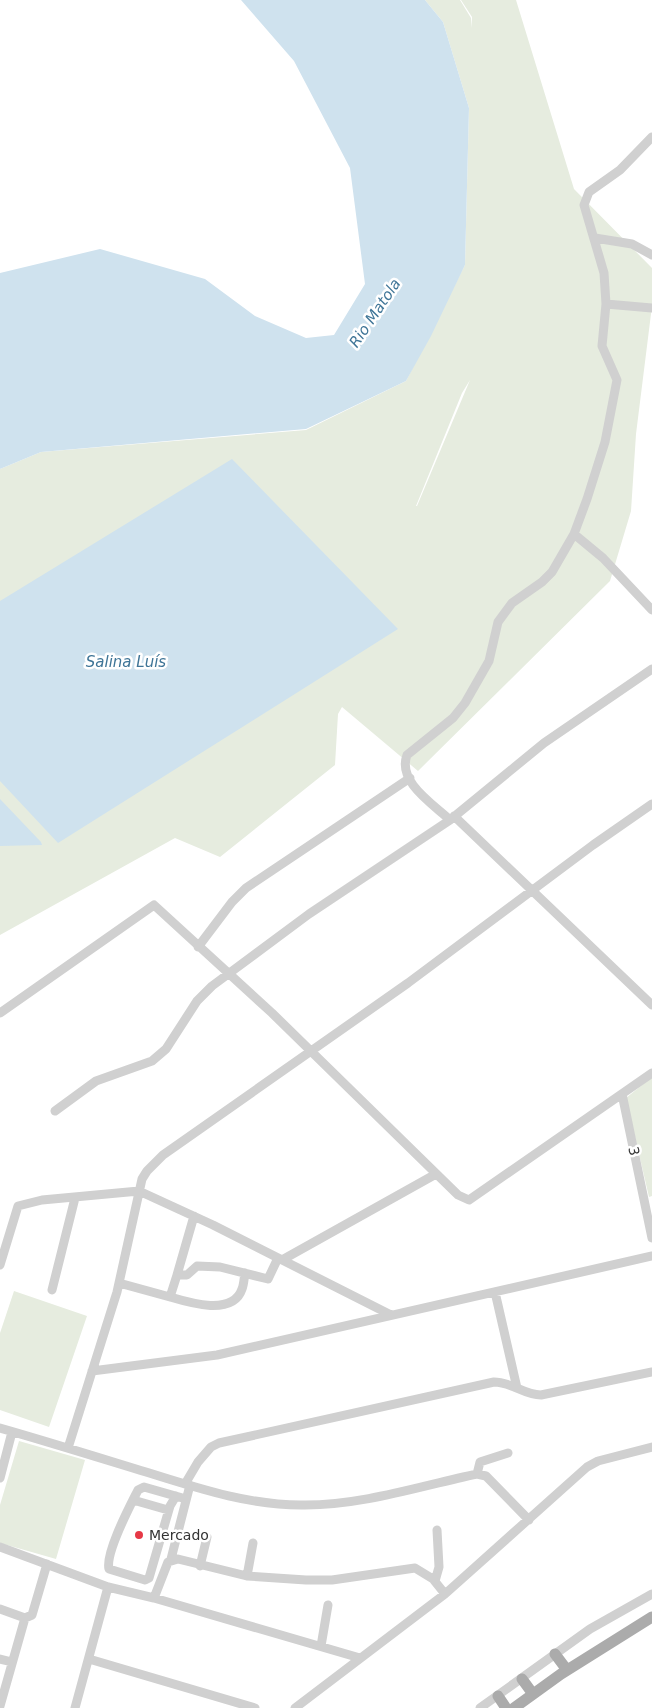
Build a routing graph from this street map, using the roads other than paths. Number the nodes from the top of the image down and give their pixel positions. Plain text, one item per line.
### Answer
1 (652, 137) edge
2 (595, 238) junction
3 (652, 255) edge
4 (606, 304) junction
5 (652, 308) edge
6 (574, 534) junction
7 (652, 610) edge
8 (652, 669) edge
9 (410, 778) junction
10 (652, 804) edge
11 (452, 818) junction
12 (532, 891) junction
13 (198, 947) junction
14 (229, 974) junction
15 (652, 1005) edge
16 (0, 1013) edge
17 (310, 1052) junction
18 (652, 1072) edge
19 (622, 1094) junction
20 (55, 1112) dead end
21 (436, 1174) junction
22 (139, 1192) junction
23 (75, 1198) junction
24 (649, 1208) edge
25 (194, 1216) junction
26 (652, 1238) edge
27 (2, 1252) edge
28 (652, 1256) edge
29 (280, 1259) junction
30 (0, 1265) edge
31 (245, 1273) junction
32 (177, 1275) junction
33 (119, 1283) junction
34 (52, 1290) dead end
35 (495, 1292) junction
36 (170, 1297) junction
37 (391, 1315) junction
38 (92, 1371) junction
39 (652, 1372) edge
40 (517, 1388) junction
41 (0, 1428) edge
42 (12, 1432) junction
43 (652, 1447) edge
44 (68, 1448) junction
45 (508, 1453) dead end
46 (477, 1474) junction
47 (0, 1478) edge
48 (188, 1485) junction
49 (176, 1496) junction
50 (186, 1499) junction
51 (133, 1500) junction
52 (168, 1510) junction
53 (529, 1520) junction
54 (437, 1530) dead end
55 (207, 1537) dead end
56 (252, 1544) dead end
57 (0, 1547) edge
58 (171, 1560) junction
59 (47, 1564) junction
60 (200, 1566) junction
61 (248, 1576) junction
62 (435, 1581) junction
63 (108, 1586) junction
64 (445, 1594) junction
65 (652, 1594) edge
66 (154, 1598) junction
67 (328, 1605) dead end
68 (0, 1609) edge
69 (25, 1618) junction
70 (652, 1618) edge
71 (321, 1646) junction
72 (556, 1654) junction
73 (360, 1658) junction
74 (0, 1659) edge
75 (89, 1659) junction
76 (12, 1662) junction
77 (567, 1670) junction
78 (522, 1679) junction
79 (533, 1694) junction
80 (498, 1696) junction
81 (0, 1706) edge
82 (75, 1708) edge
83 (255, 1708) edge
84 (295, 1708) edge
85 (480, 1708) edge
86 (506, 1708) edge
87 (514, 1708) edge

1 - 2 street
2 - 3 street
2 - 4 street
4 - 5 street
4 - 6 street
6 - 7 street
6 - 9 street
8 - 11 street
9 - 11 street
9 - 13 street
10 - 12 street
11 - 12 street
11 - 14 street
12 - 15 street
12 - 17 street
13 - 14 street
13 - 16 street
14 - 17 street
14 - 20 street
17 - 21 street
17 - 22 street
18 - 19 street
19 - 21 street
19 - 24 street, 3
21 - 29 street
22 - 23 street
22 - 25 street
22 - 33 street
23 - 27 street
23 - 34 street
24 - 26 street, 3
25 - 29 street
25 - 32 street
27 - 30 street
28 - 35 street
29 - 31 street
29 - 37 street
31 - 32 street
31 - 36 street
32 - 36 street
33 - 36 street
33 - 38 street
35 - 37 street
35 - 40 street
37 - 38 street
38 - 44 street
39 - 40 street
40 - 48 street
41 - 42 street
42 - 44 street
42 - 47 street
43 - 53 street
44 - 48 street
45 - 46 street
46 - 48 street
46 - 53 street
48 - 50 street
49 - 50 street
49 - 51 street
49 - 52 street
50 - 58 street
51 - 52 street
51 - 52 street
53 - 64 street
54 - 62 street
55 - 60 street
56 - 61 street
57 - 59 street
58 - 60 street
58 - 66 street
59 - 63 street
59 - 69 street
60 - 61 street
61 - 62 street
62 - 64 street
63 - 66 street
63 - 75 street
64 - 73 street
65 - 72 street
66 - 71 street
67 - 71 street
68 - 69 street
69 - 76 street
70 - 77 main road
71 - 73 street
72 - 77 main road
72 - 78 street
73 - 84 street
74 - 76 street
75 - 82 street
75 - 83 street
76 - 81 street
77 - 79 main road
78 - 79 main road
78 - 80 street
79 - 87 main road
80 - 85 street
80 - 86 main road

